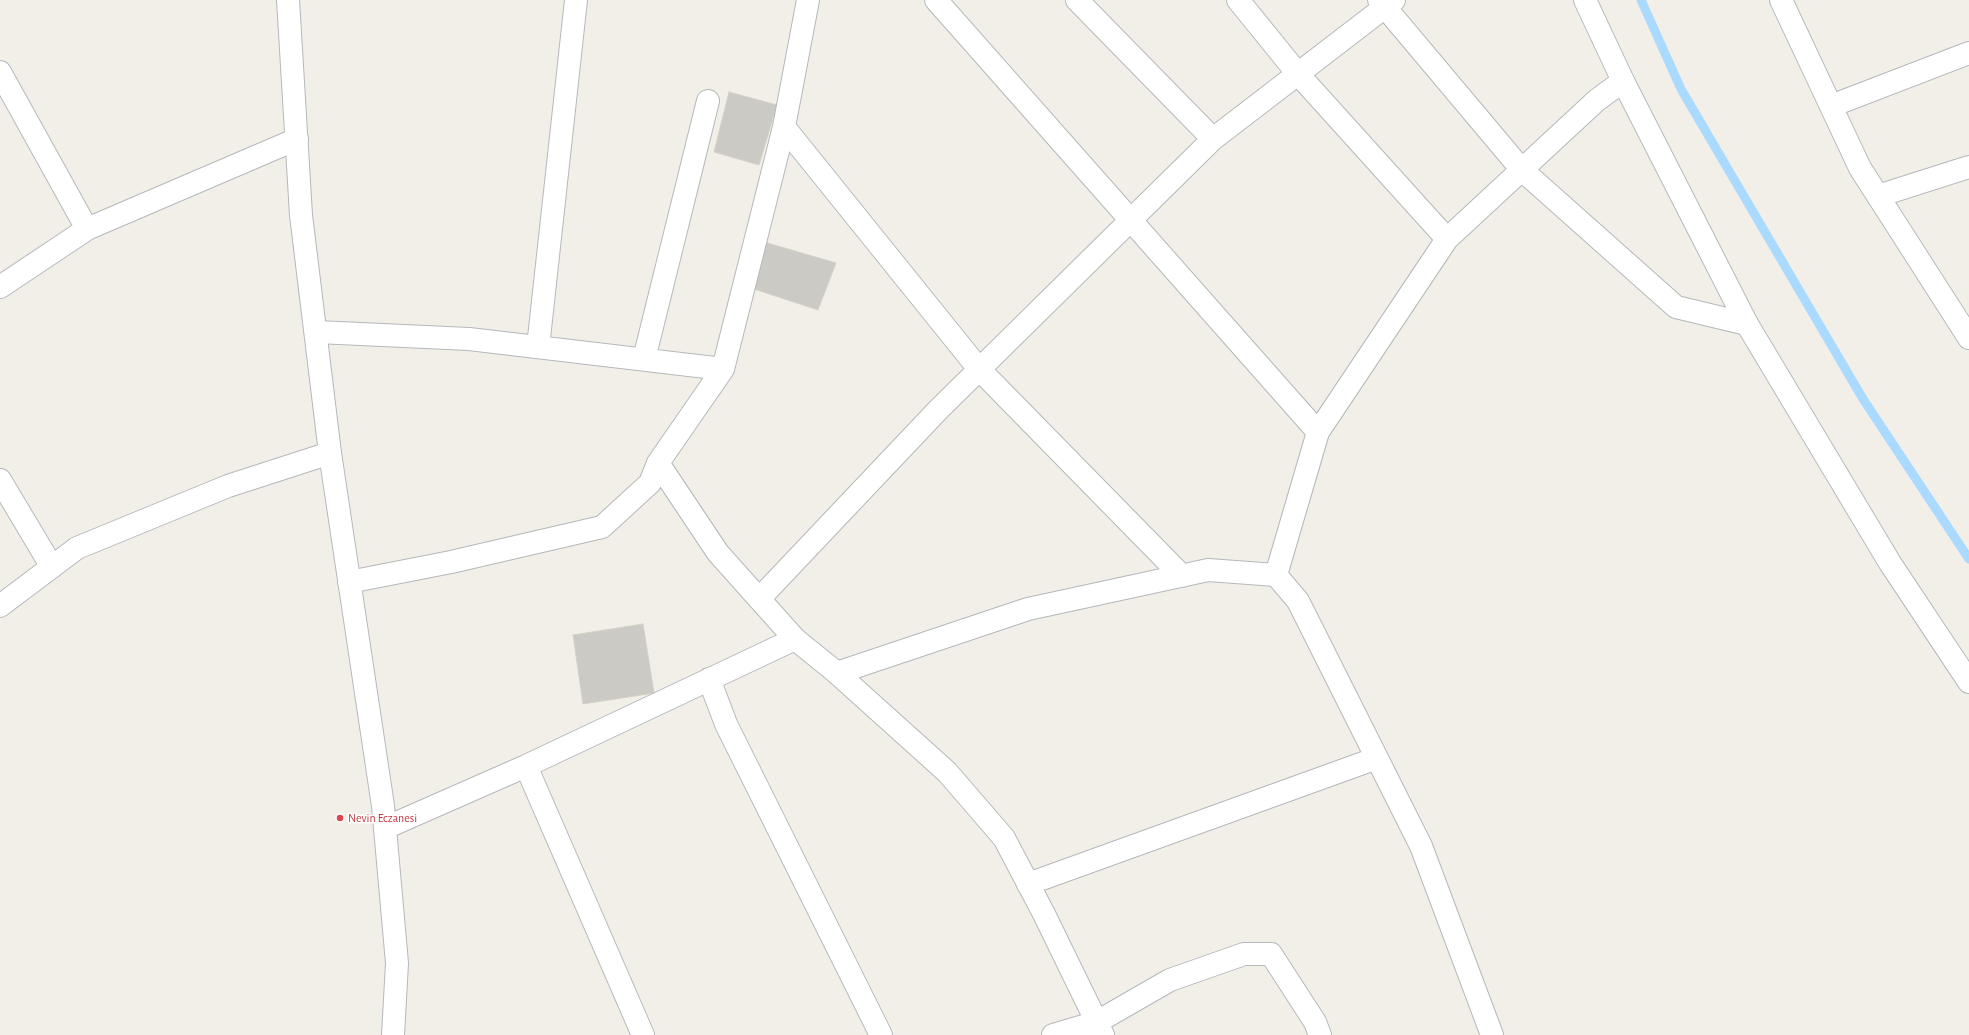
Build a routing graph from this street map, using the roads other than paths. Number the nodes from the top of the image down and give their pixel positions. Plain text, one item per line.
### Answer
1 (288, 0) edge
2 (576, 0) edge
3 (808, 0) edge
4 (936, 0) edge
5 (1076, 0) edge
6 (1238, 0) edge
7 (1585, 0) edge
8 (1781, 0) edge
9 (1386, 3) edge
10 (1969, 53) edge
11 (0, 72) edge
12 (1298, 74) junction
13 (1623, 81) junction
14 (708, 101) dead end
15 (1831, 106) junction
16 (784, 127) junction
17 (297, 139) junction
18 (1212, 139) junction
19 (1969, 167) edge
20 (1522, 170) junction
21 (1878, 196) junction
22 (1130, 220) junction
23 (87, 229) junction
24 (1447, 239) junction
25 (0, 287) edge
26 (1747, 324) junction
27 (317, 332) junction
28 (1969, 338) edge
29 (538, 347) junction
30 (644, 359) junction
31 (723, 369) junction
32 (979, 370) junction
33 (1318, 432) junction
34 (330, 453) junction
35 (658, 463) junction
36 (0, 480) edge
37 (52, 567) junction
38 (1276, 575) junction
39 (1182, 576) junction
40 (349, 582) junction
41 (759, 599) junction
42 (0, 606) edge
43 (795, 639) junction
44 (837, 673) junction
45 (709, 679) junction
46 (1969, 682) edge
47 (1377, 758) junction
48 (526, 766) junction
49 (385, 828) junction
50 (1028, 884) junction
51 (1100, 1029) edge
52 (393, 1035) edge
53 (643, 1035) edge
54 (881, 1035) edge
55 (1052, 1035) edge
56 (1320, 1035) edge
57 (1492, 1035) edge

1 - 17 street
2 - 29 street
3 - 16 street
4 - 22 street
5 - 18 street
6 - 12 street
7 - 13 street
8 - 15 street
9 - 12 street
9 - 20 street
10 - 15 street
11 - 23 street
12 - 18 street
12 - 24 street
13 - 20 street
13 - 26 street
14 - 30 street
15 - 21 street
16 - 31 street
16 - 32 street
17 - 23 street
17 - 27 street
18 - 22 street
19 - 21 street
20 - 24 street
20 - 26 street
21 - 28 street
22 - 32 street
22 - 33 street
23 - 25 street
24 - 33 street
26 - 46 street
27 - 29 street
27 - 34 street
29 - 30 street
30 - 31 street
31 - 35 street
32 - 39 street
32 - 41 street
33 - 38 street
34 - 37 street
34 - 40 street
35 - 40 street
35 - 41 street
36 - 37 street
37 - 42 street
38 - 39 street
38 - 47 street
39 - 44 street
40 - 49 street
41 - 43 street
43 - 44 street
43 - 45 street
44 - 50 street
45 - 48 street
45 - 54 street
47 - 50 street
47 - 57 street
48 - 49 street
48 - 53 street
49 - 52 street
50 - 51 street
51 - 55 street
51 - 56 street

